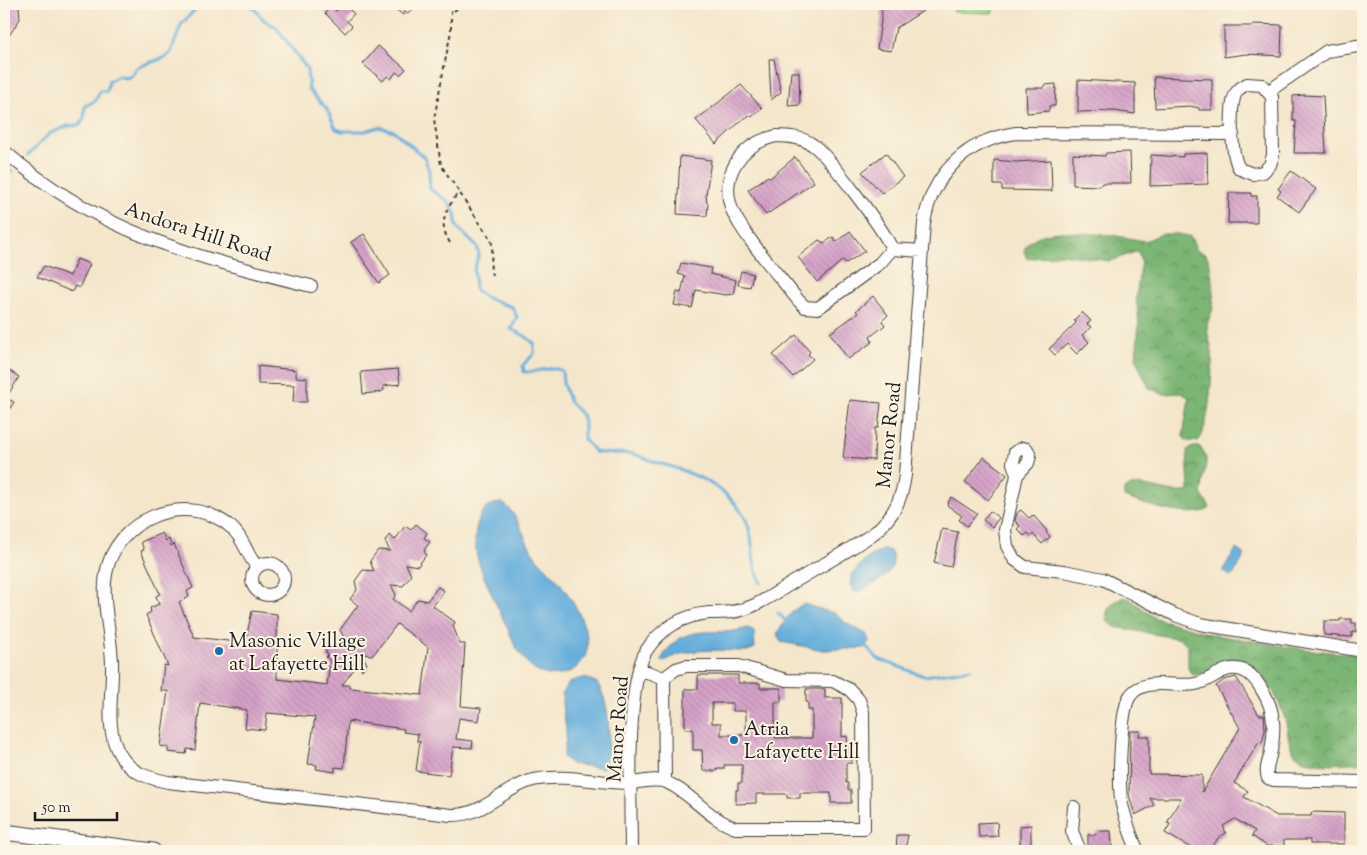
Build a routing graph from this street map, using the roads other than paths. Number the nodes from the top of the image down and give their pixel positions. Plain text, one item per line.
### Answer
1 (1363, 45) edge
2 (1269, 91) junction
3 (1233, 134) junction
4 (4, 151) edge
5 (892, 249) junction
6 (922, 251) junction
7 (311, 286) dead end
8 (1017, 475) dead end
9 (257, 567) dead end
10 (1363, 651) edge
11 (639, 669) junction
12 (664, 678) junction
13 (665, 781) junction
14 (1363, 782) edge
15 (631, 783) junction
16 (1074, 807) dead end
17 (4, 832) edge
18 (103, 848) edge
19 (153, 851) edge
20 (631, 851) edge
21 (1080, 851) edge
22 (1138, 851) edge

1 - 2 street
2 - 3 street
2 - 3 street
3 - 6 street, Manor Road
4 - 7 street, Andora Hill Road
5 - 5 street
5 - 6 street
6 - 11 street, Manor Road
8 - 10 street
9 - 15 street
11 - 12 street
11 - 15 street, Manor Road
12 - 13 street
12 - 13 street
13 - 15 street
14 - 22 street
15 - 20 street, Manor Road
16 - 21 street
17 - 18 main road
18 - 19 main road

